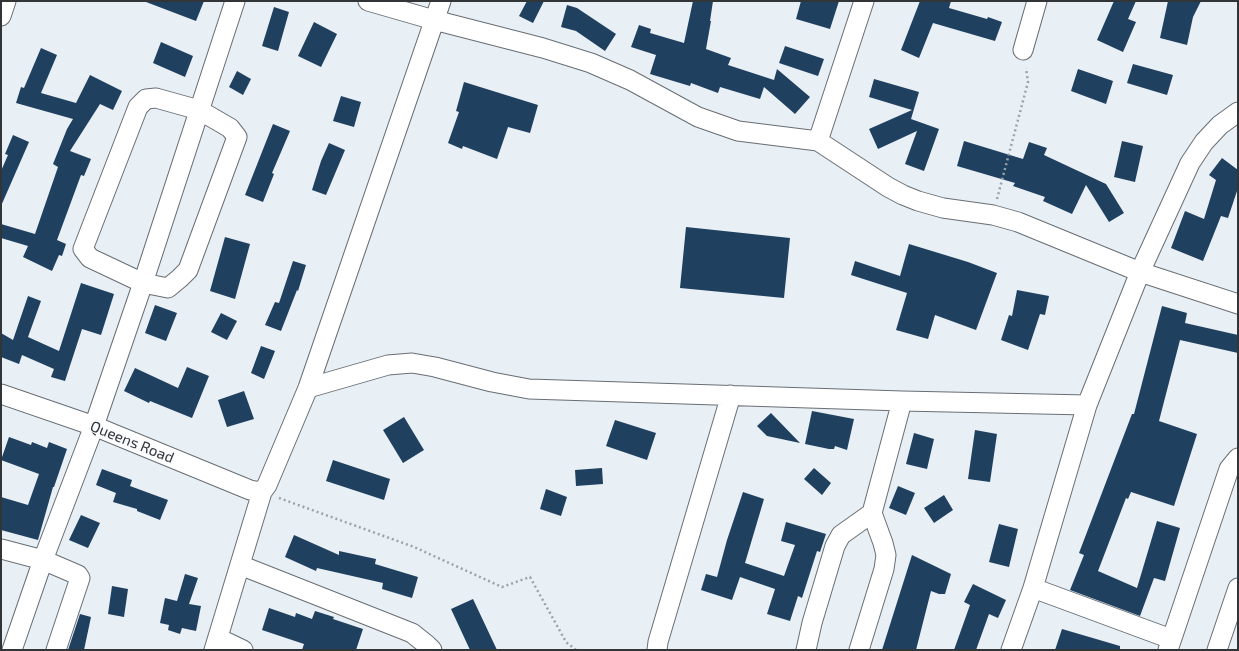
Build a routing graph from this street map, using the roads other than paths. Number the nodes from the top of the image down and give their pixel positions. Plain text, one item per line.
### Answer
1 (6, 1) edge
2 (235, 1) edge
3 (368, 1) edge
4 (441, 1) edge
5 (864, 1) edge
6 (1037, 1) edge
7 (1, 16) edge
8 (434, 20) junction
9 (1023, 50) road end
10 (199, 110) junction
11 (1238, 112) edge
12 (818, 142) junction
13 (1140, 272) junction
14 (143, 283) junction
15 (1238, 304) edge
16 (308, 388) junction
17 (1, 394) edge
18 (731, 395) junction
19 (902, 401) junction
20 (1087, 405) junction
21 (94, 426) junction
22 (1238, 458) edge
23 (262, 492) junction
24 (872, 513) junction
25 (1, 549) edge
26 (43, 560) junction
27 (240, 565) junction
28 (1033, 588) junction
29 (1238, 588) edge
30 (216, 644) edge
31 (1169, 644) edge
32 (12, 650) edge
33 (56, 650) edge
34 (244, 650) edge
35 (432, 650) edge
36 (656, 650) edge
37 (806, 650) edge
38 (859, 650) edge
39 (1011, 650) edge
40 (1217, 650) edge

1 - 7 street
2 - 10 street
3 - 8 street
4 - 8 street
5 - 12 street
6 - 9 street
8 - 12 street
8 - 16 street
10 - 14 street
10 - 14 street
10 - 14 street
11 - 13 street
12 - 13 street
13 - 15 street
13 - 20 street
14 - 21 street
16 - 18 street
16 - 23 street
17 - 21 street, Queens Road
18 - 19 street
18 - 36 street
19 - 20 street
19 - 24 street
20 - 28 street
21 - 23 street, Queens Road
21 - 26 street
22 - 31 street
23 - 27 street
24 - 37 street
24 - 38 street
25 - 26 street
26 - 32 street
26 - 33 street
27 - 30 street
27 - 35 street
28 - 31 street
28 - 39 street
29 - 40 street
30 - 34 street

